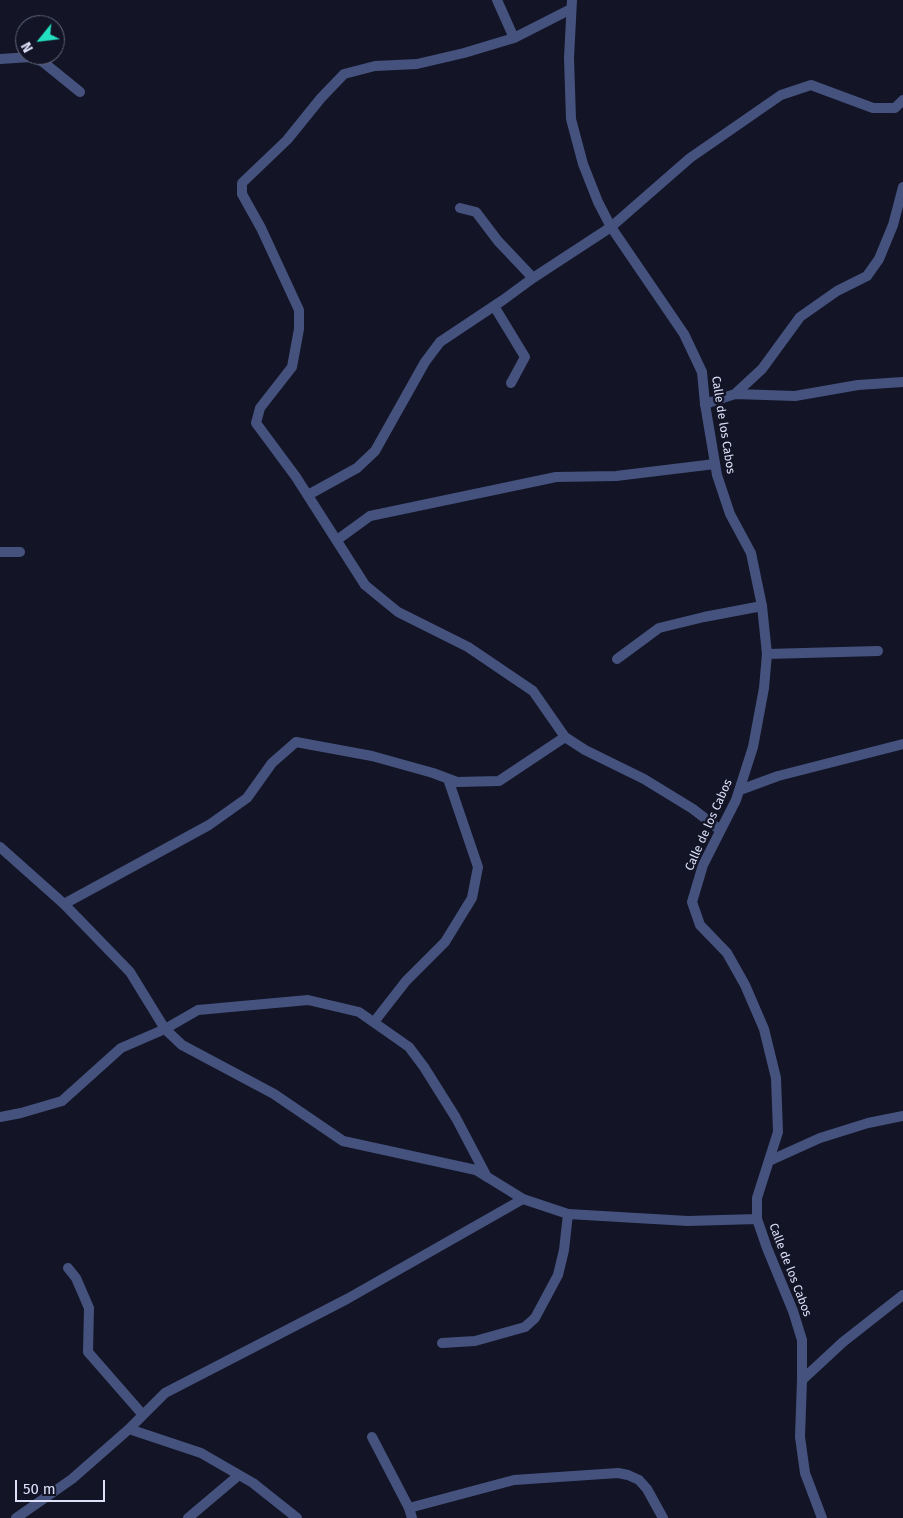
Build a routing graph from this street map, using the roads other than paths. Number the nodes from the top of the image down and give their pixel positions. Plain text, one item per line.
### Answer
1 (497, 0) edge
2 (572, 5) edge
3 (514, 38) junction
4 (0, 59) edge
5 (80, 92) dead end
6 (903, 100) edge
7 (903, 187) edge
8 (460, 208) dead end
9 (611, 227) junction
10 (533, 278) junction
11 (494, 306) junction
12 (903, 382) edge
13 (511, 383) dead end
14 (735, 394) junction
15 (705, 404) junction
16 (715, 464) junction
17 (308, 495) junction
18 (337, 540) junction
19 (0, 552) edge
20 (20, 552) dead end
21 (762, 606) junction
22 (878, 651) dead end
23 (767, 654) junction
24 (617, 659) dead end
25 (565, 737) junction
26 (903, 744) edge
27 (448, 779) junction
28 (740, 790) junction
29 (720, 830) junction
30 (0, 847) edge
31 (64, 904) junction
32 (374, 1022) junction
33 (165, 1029) junction
34 (903, 1116) edge
35 (0, 1118) edge
36 (769, 1161) junction
37 (487, 1177) junction
38 (523, 1199) junction
39 (568, 1214) junction
40 (757, 1219) junction
41 (68, 1268) dead end
42 (903, 1295) edge
43 (442, 1343) dead end
44 (802, 1380) junction
45 (143, 1415) junction
46 (130, 1429) junction
47 (372, 1437) dead end
48 (240, 1475) junction
49 (411, 1513) edge
50 (16, 1518) edge
51 (188, 1518) edge
52 (297, 1518) edge
53 (663, 1518) edge
54 (822, 1518) edge

1 - 3 street
2 - 3 street
2 - 9 street, Calle de los Cabos
3 - 17 street
4 - 5 street
6 - 9 street
7 - 14 street
8 - 10 street
9 - 10 street
9 - 15 street, Calle de los Cabos
10 - 11 street
11 - 13 street
11 - 17 street
12 - 14 street
14 - 15 street
15 - 16 street, Calle de los Cabos
16 - 18 street
16 - 21 street, Calle de los Cabos
17 - 18 street
18 - 25 street
19 - 20 street
21 - 23 street, Calle de los Cabos
21 - 24 street
22 - 23 street
23 - 28 street, Calle de los Cabos
25 - 27 street
25 - 29 street
26 - 28 street
27 - 31 street
27 - 32 street
28 - 29 street, Calle de los Cabos
29 - 36 street, Calle de los Cabos
30 - 31 street
31 - 33 street
32 - 33 street
32 - 37 street
33 - 35 street
33 - 37 street
34 - 36 street
36 - 40 street, Calle de los Cabos
37 - 38 street
38 - 39 street
38 - 45 street
39 - 40 street
39 - 43 street
40 - 44 street, Calle de los Cabos
41 - 45 street
42 - 44 street
44 - 54 street, Calle de los Cabos
45 - 46 street
46 - 48 street
46 - 50 street
47 - 49 street
48 - 51 street
48 - 52 street
49 - 53 street

